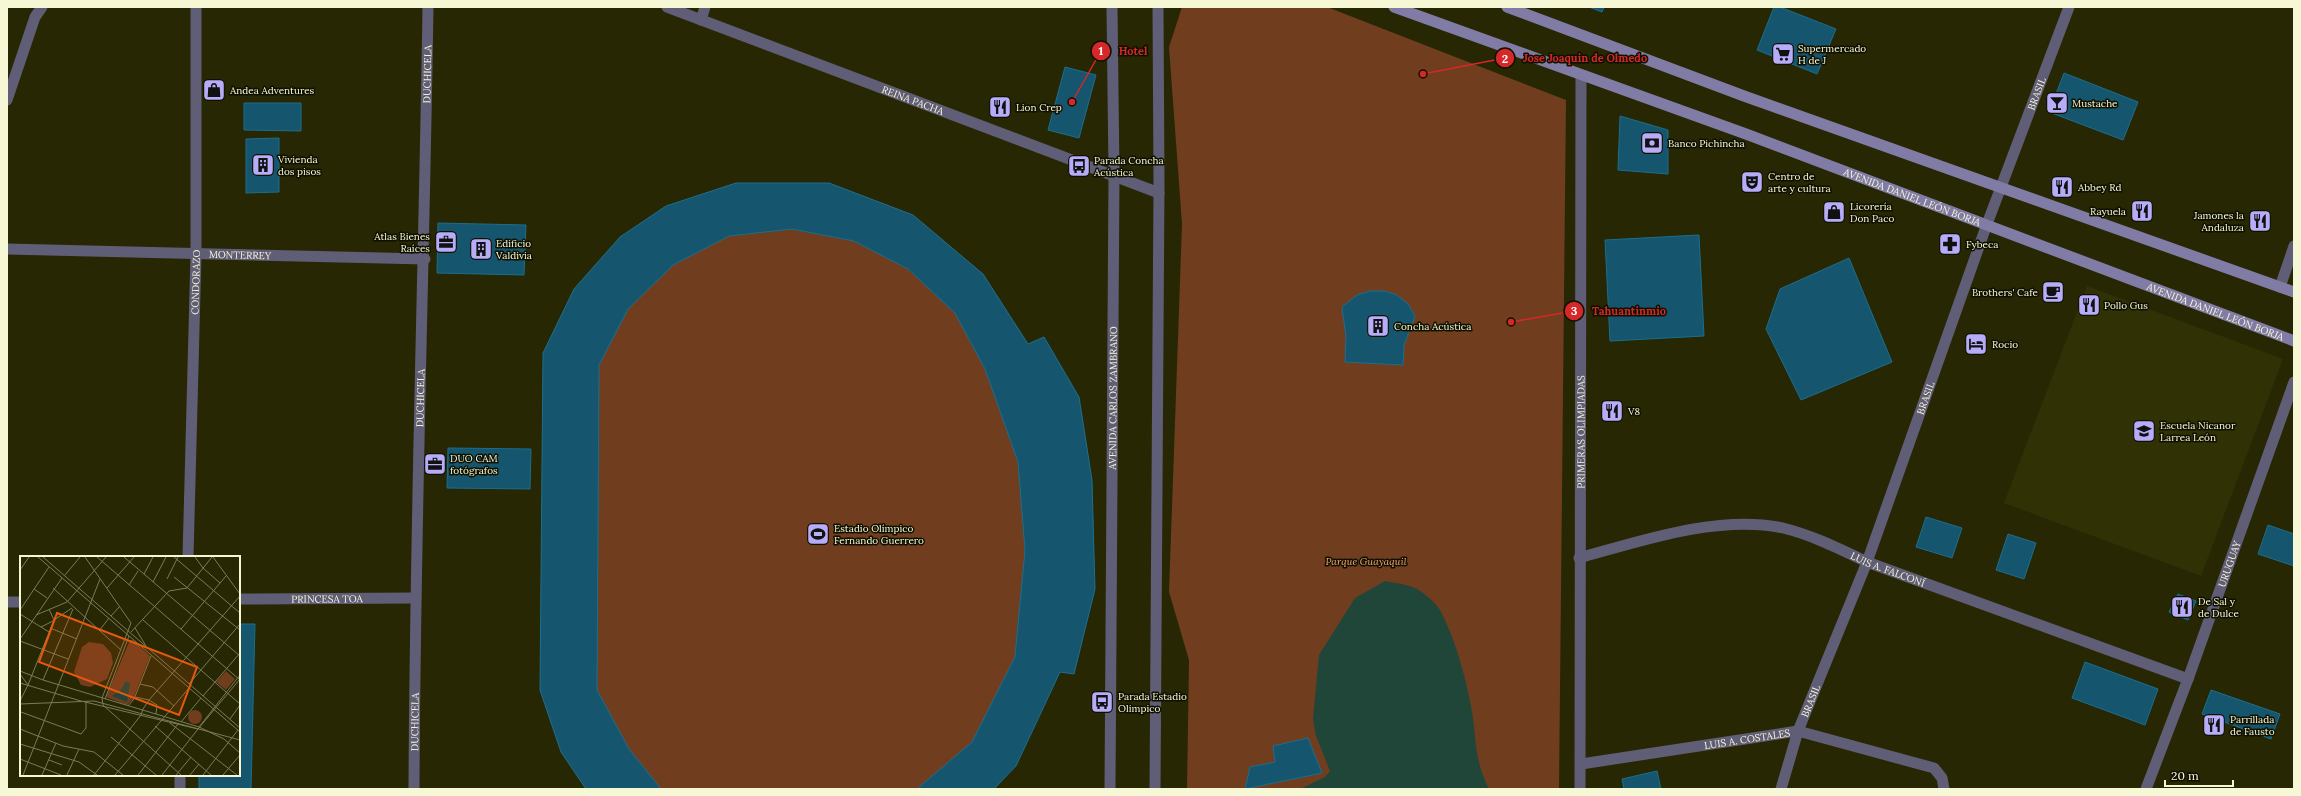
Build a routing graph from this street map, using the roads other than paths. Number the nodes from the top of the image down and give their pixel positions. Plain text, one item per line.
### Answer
1 (42, 7) edge
2 (196, 7) edge
3 (428, 7) edge
4 (667, 7) edge
5 (706, 7) edge
6 (1112, 7) edge
7 (1158, 7) edge
8 (1394, 7) edge
9 (1507, 7) edge
10 (2069, 7) edge
11 (701, 20) junction
12 (1580, 75) junction
13 (7, 100) edge
14 (1114, 174) junction
15 (2001, 188) junction
16 (1159, 193) junction
17 (1987, 224) junction
18 (2294, 246) edge
19 (7, 249) edge
20 (196, 254) junction
21 (425, 259) junction
22 (2280, 287) junction
23 (2294, 292) edge
24 (2294, 341) edge
25 (2294, 382) edge
26 (188, 556) edge
27 (1579, 558) junction
28 (1867, 562) junction
29 (415, 598) junction
30 (240, 599) edge
31 (7, 602) edge
32 (20, 602) edge
33 (2188, 679) junction
34 (1798, 731) junction
35 (1581, 764) junction
36 (180, 776) edge
37 (180, 789) edge
38 (414, 789) edge
39 (1110, 789) edge
40 (1155, 789) edge
41 (1580, 789) edge
42 (1781, 789) edge
43 (1944, 789) edge
44 (2146, 789) edge

1 - 13 street
2 - 20 street, CONDORAZO
3 - 21 street, DUCHICELA
4 - 11 street, REINA PACHA
5 - 11 street
6 - 14 street, AVENIDA CARLOS ZAMBRANO
7 - 16 street
8 - 12 main road, AVENIDA DANIEL LEÓN BORJA
9 - 15 main road
10 - 15 street, BRASIL
11 - 14 street, REINA PACHA
12 - 17 main road, AVENIDA DANIEL LEÓN BORJA
12 - 27 street, PRIMERAS OLIMPIADAS
14 - 16 street, REINA PACHA
14 - 39 street, AVENIDA CARLOS ZAMBRANO
15 - 17 street, BRASIL
15 - 22 main road
16 - 40 street
17 - 24 main road, AVENIDA DANIEL LEÓN BORJA
17 - 28 street, BRASIL
18 - 22 street
19 - 20 street, MONTERREY
20 - 21 street, MONTERREY
20 - 26 street, CONDORAZO
21 - 29 street, DUCHICELA
22 - 23 main road
25 - 33 street, URUGUAY
27 - 28 street, LUIS A. FALCONÍ
27 - 35 street, PRIMERAS OLIMPIADAS
28 - 33 street, LUIS A. FALCONÍ
28 - 34 street, BRASIL
29 - 30 street, PRINCESA TOA
29 - 38 street, DUCHICELA
31 - 32 street
33 - 44 street, URUGUAY
34 - 35 street, LUIS A. COSTALES
34 - 42 street, BRASIL
34 - 43 street, LUIS A. COSTALES
35 - 41 street, PRIMERAS OLIMPIADAS
36 - 37 street

